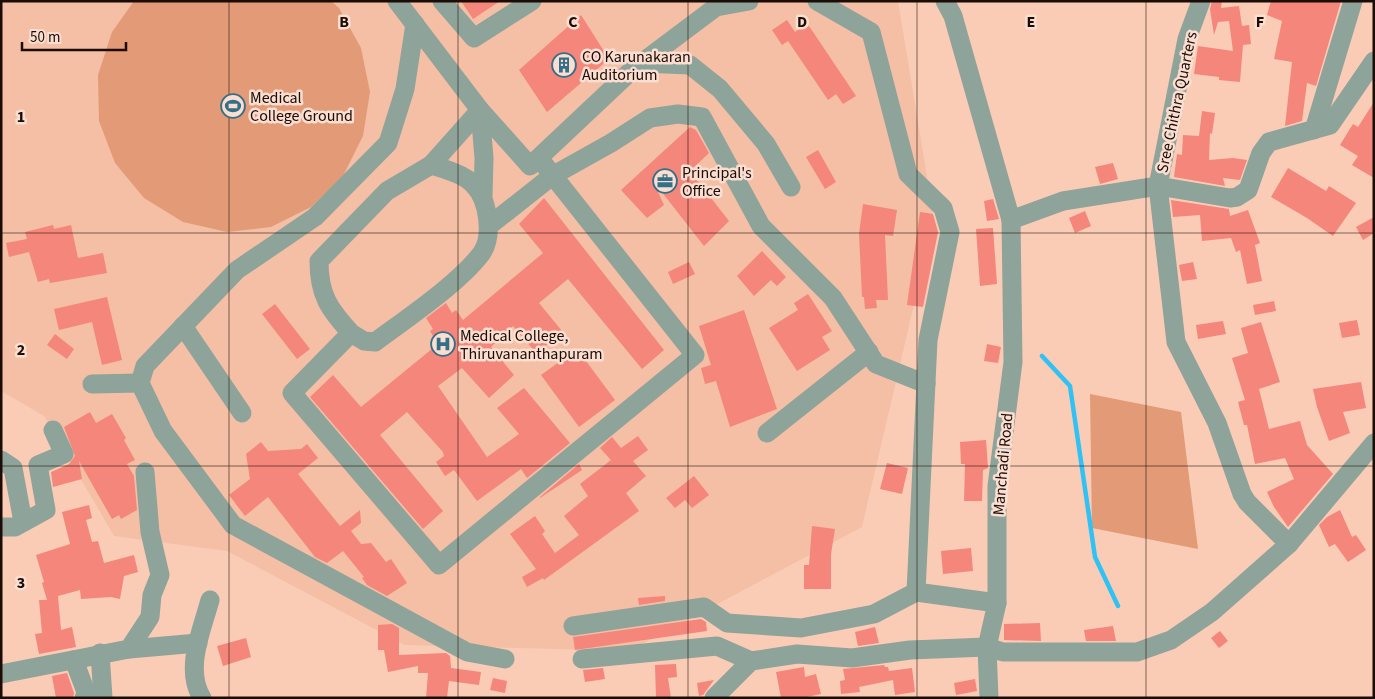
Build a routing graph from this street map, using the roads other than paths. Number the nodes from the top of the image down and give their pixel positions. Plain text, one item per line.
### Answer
1 (397, 1) edge
2 (442, 1) edge
3 (532, 1) edge
4 (749, 1) edge
5 (817, 1) edge
6 (945, 1) edge
7 (1201, 1) edge
8 (1353, 1) edge
9 (415, 24) junction
10 (1374, 61) edge
11 (641, 63) junction
12 (480, 110) junction
13 (1314, 130) junction
14 (539, 158) junction
15 (431, 165) junction
16 (552, 176) junction
17 (792, 186) dead end
18 (1158, 186) junction
19 (483, 196) junction
20 (1011, 220) junction
21 (490, 225) junction
22 (183, 326) junction
23 (351, 333) junction
24 (868, 352) junction
25 (140, 383) junction
26 (92, 384) dead end
27 (926, 384) junction
28 (242, 413) dead end
29 (53, 430) dead end
30 (767, 433) dead end
31 (1374, 443) edge
32 (1, 460) edge
33 (145, 472) dead end
34 (24, 522) junction
35 (1, 527) edge
36 (1289, 544) junction
37 (916, 592) junction
38 (210, 600) dead end
39 (997, 603) junction
40 (573, 626) dead end
41 (198, 643) junction
42 (987, 647) junction
43 (129, 649) junction
44 (100, 653) junction
45 (505, 658) dead end
46 (582, 659) dead end
47 (74, 660) junction
48 (752, 661) junction
49 (1, 674) edge
50 (730, 691) edge
51 (84, 698) edge
52 (103, 698) edge
53 (202, 698) edge
54 (714, 698) edge
55 (989, 698) edge

1 - 9 street
2 - 3 street
4 - 11 street
5 - 27 street
6 - 20 street, Manchadi Road
7 - 18 street, Sree Chithra Quarters
8 - 13 street
9 - 12 street
9 - 22 street
10 - 13 street, Sree Chithra Quarters
11 - 14 street
11 - 17 street
12 - 14 street
12 - 15 street
12 - 19 street
13 - 18 street, Sree Chithra Quarters
14 - 16 street
15 - 19 street
15 - 23 street
16 - 21 street
16 - 23 street
16 - 24 street
18 - 20 street
18 - 36 street
19 - 21 street
20 - 39 street, Manchadi Road
21 - 23 street
22 - 25 street
22 - 28 street
24 - 27 street
24 - 30 street
25 - 26 street
25 - 45 street
27 - 37 street
29 - 34 street
31 - 36 street
32 - 34 street
33 - 43 street
34 - 35 street
36 - 42 street
37 - 39 street
37 - 40 street
38 - 41 street
39 - 42 street, Manchadi Road
41 - 43 street
41 - 53 street
42 - 48 street
42 - 55 street, Manchadi Road
43 - 44 street
44 - 47 street
44 - 52 street
46 - 48 street
47 - 49 street
47 - 51 street
48 - 50 street
50 - 54 street

